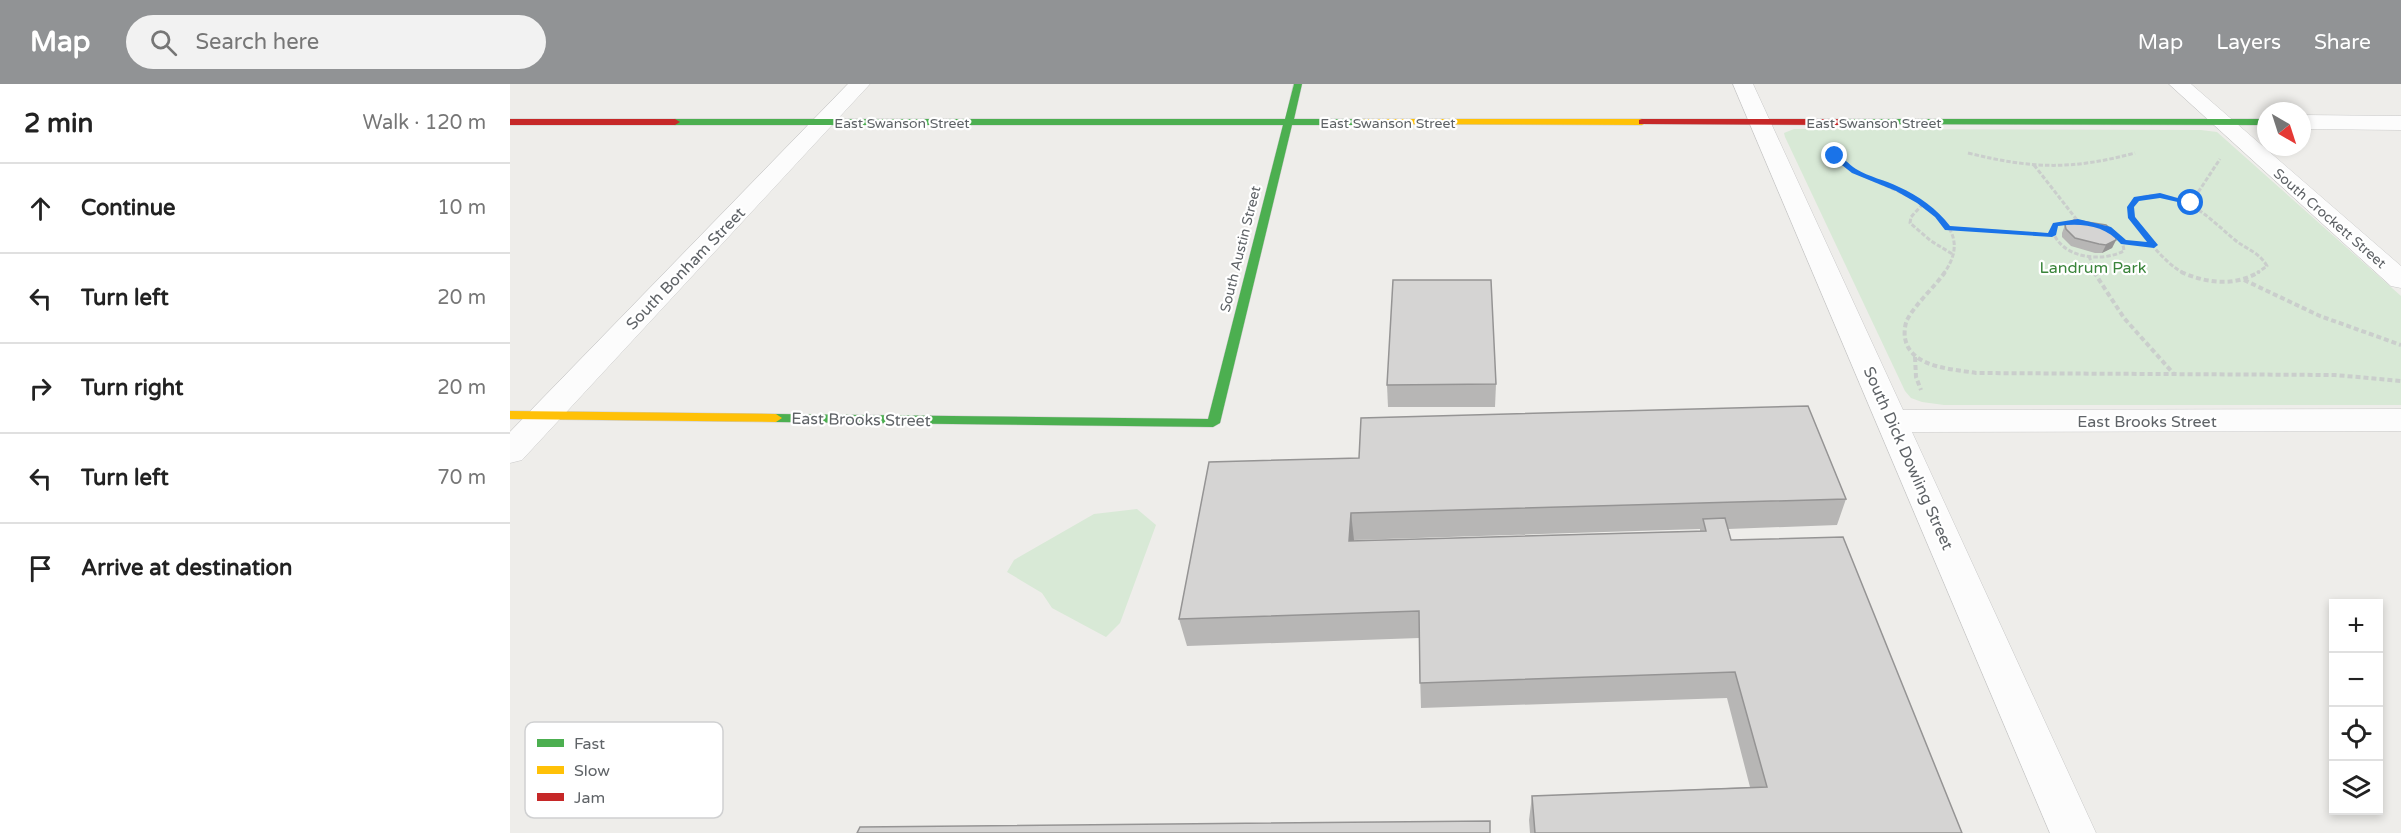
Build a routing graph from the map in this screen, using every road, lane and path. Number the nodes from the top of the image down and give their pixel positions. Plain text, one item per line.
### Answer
1 (860, 84) edge
2 (1298, 84) edge
3 (1743, 84) edge
4 (2179, 84) edge
5 (510, 122) edge
6 (2221, 122) junction
7 (2257, 122) edge
8 (2311, 122) edge
9 (823, 123) junction
10 (1290, 123) junction
11 (1760, 123) junction
12 (2401, 123) edge
13 (1834, 142) dead end
14 (1959, 150) dead end
15 (2141, 151) dead end
16 (2222, 156) dead end
17 (2034, 165) junction
18 (2191, 203) junction
19 (1923, 204) junction
20 (2078, 221) junction
21 (1948, 228) junction
22 (2052, 235) junction
23 (2124, 242) junction
24 (2154, 245) junction
25 (1955, 255) junction
26 (2089, 256) junction
27 (2244, 280) junction
28 (2401, 280) edge
29 (2401, 345) edge
30 (1915, 357) junction
31 (2174, 374) junction
32 (2401, 381) edge
33 (1924, 399) dead end
34 (510, 415) edge
35 (544, 415) junction
36 (2401, 420) edge
37 (1893, 421) junction
38 (1213, 423) joint
39 (510, 452) edge
40 (2073, 833) edge

1 - 9 street, South Bonham Street
2 - 10 street, South Austin Street
3 - 11 street, South Dick Dowling Street
4 - 6 street, South Crockett Street
5 - 9 street, East Swanson Street
6 - 7 street, East Swanson Street
6 - 11 street, East Swanson Street
6 - 28 street, South Crockett Street
8 - 12 street
9 - 10 street, East Swanson Street
9 - 35 street, South Bonham Street
10 - 11 street, East Swanson Street
10 - 38 street, South Austin Street
11 - 37 street, South Dick Dowling Street
13 - 19 path
14 - 17 path
15 - 17 path
16 - 18 path
17 - 20 path
18 - 24 path
18 - 27 path
19 - 21 path
19 - 25 path
20 - 22 path
20 - 23 path
21 - 22 path
21 - 25 path
22 - 26 path
23 - 24 path
23 - 26 path
24 - 27 path
25 - 30 path
26 - 31 path
27 - 29 path
30 - 31 path
30 - 33 path
31 - 32 path
34 - 35 street, East Brooks Street
35 - 38 street, East Brooks Street
35 - 39 street, South Bonham Street
36 - 37 street, East Brooks Street
37 - 40 street, South Dick Dowling Street

